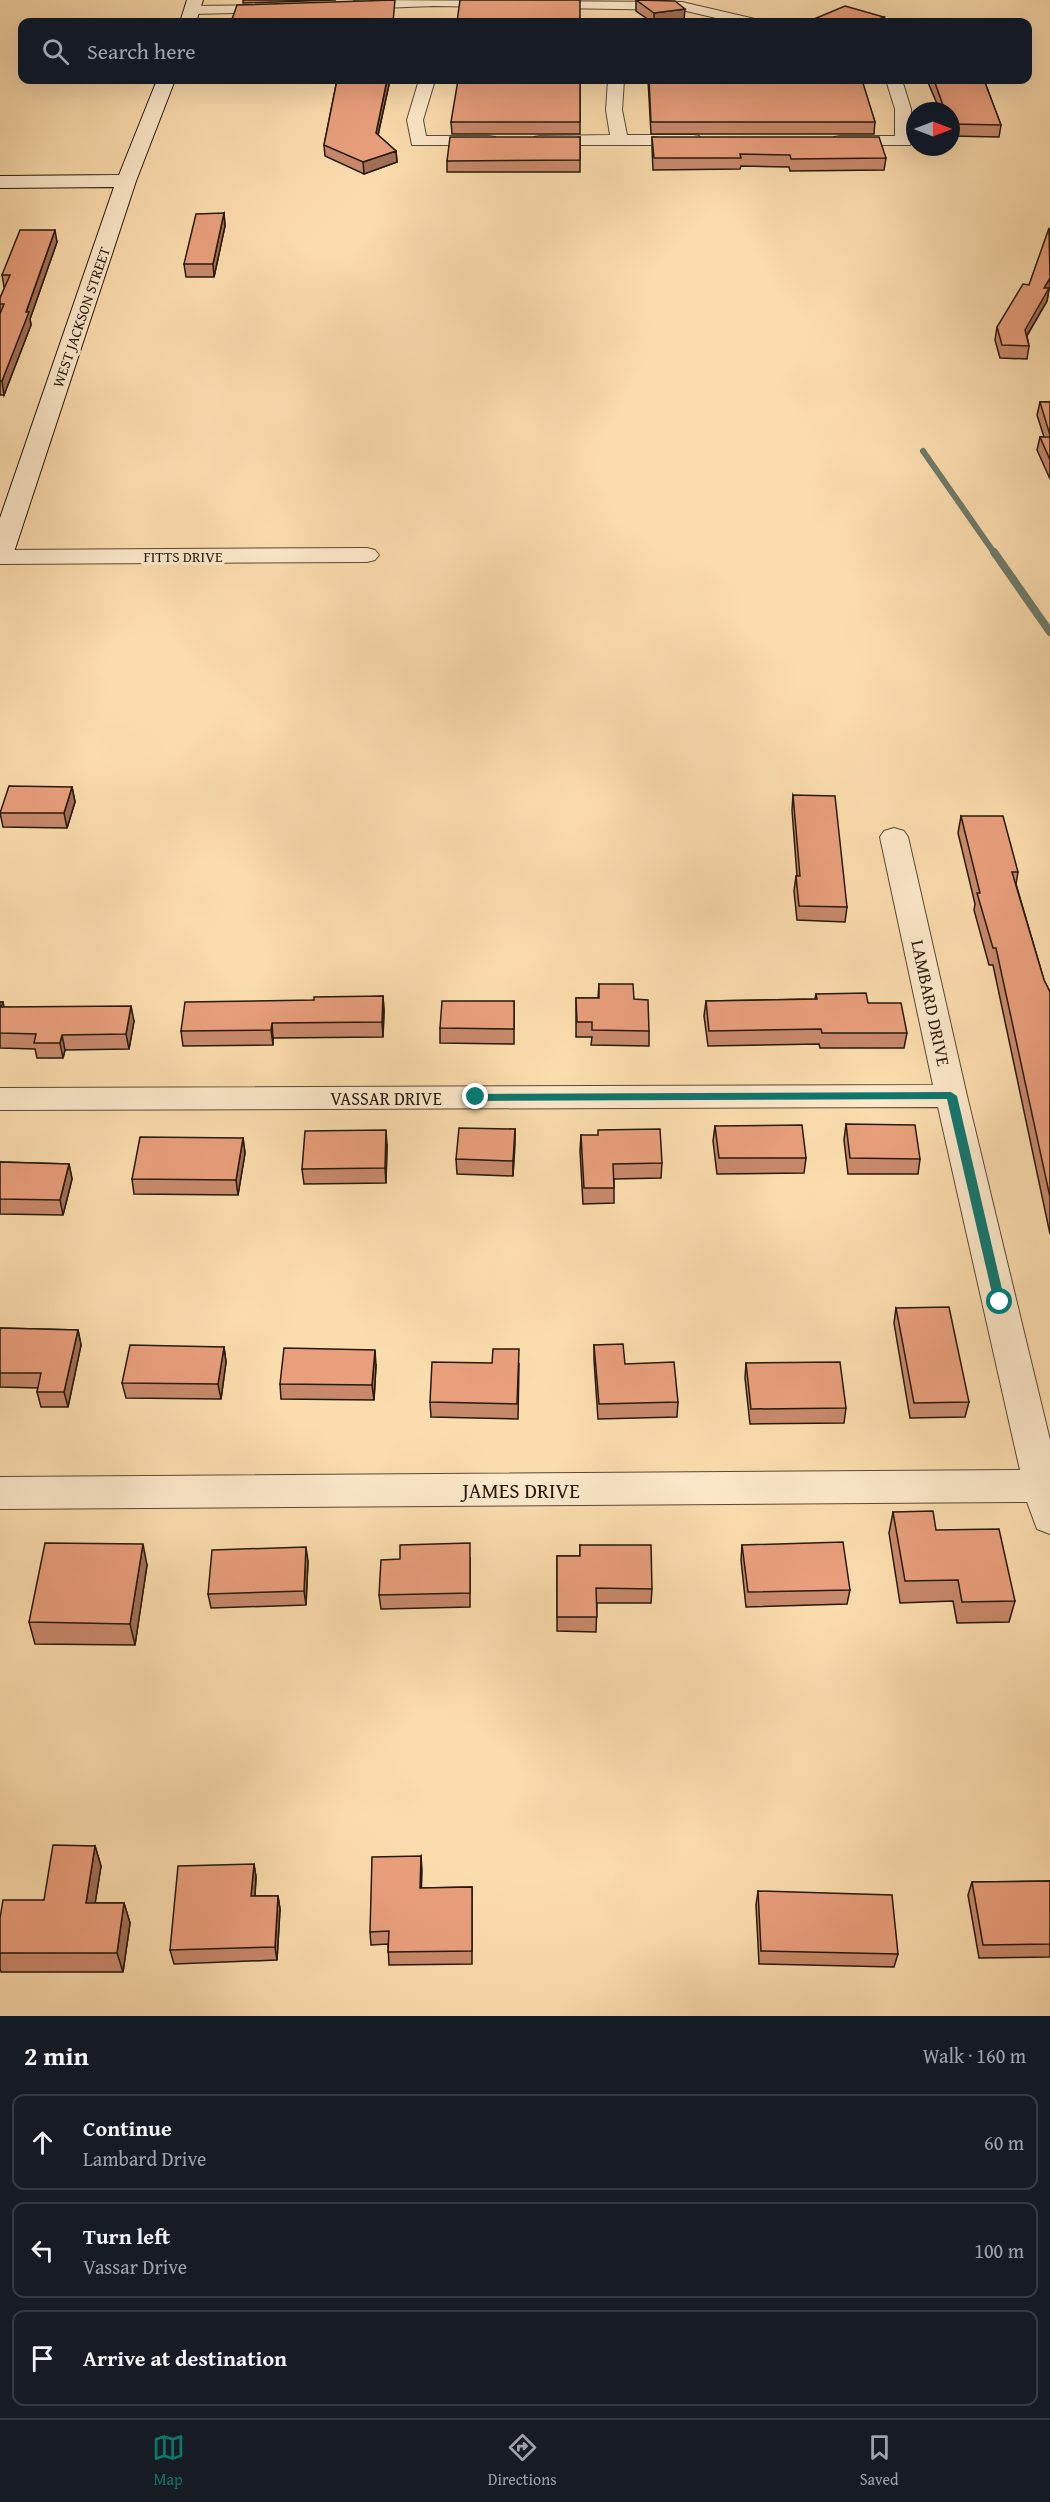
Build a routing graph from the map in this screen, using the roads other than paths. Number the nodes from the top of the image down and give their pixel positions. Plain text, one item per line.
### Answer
1 (434, 2) junction
2 (619, 4) junction
3 (337, 6) edge
4 (285, 9) edge
5 (192, 11) edge
6 (429, 18) edge
7 (619, 18) edge
8 (733, 18) edge
9 (164, 84) edge
10 (426, 84) edge
11 (615, 84) edge
12 (895, 84) edge
13 (620, 140) junction
14 (501, 141) edge
15 (525, 141) edge
16 (715, 141) edge
17 (821, 141) edge
18 (126, 181) junction
19 (0, 182) edge
20 (367, 555) dead end
21 (0, 556) edge
22 (894, 837) dead end
23 (951, 1096) junction
24 (0, 1099) edge
25 (0, 1493) edge
26 (1046, 1502) edge

1 - 2 street
1 - 3 street
1 - 6 street
2 - 7 street
2 - 8 street
4 - 5 street
9 - 18 street, WEST JACKSON STREET
10 - 14 street
11 - 13 street
12 - 17 street
13 - 15 street
13 - 16 street
18 - 19 street
18 - 21 street, WEST JACKSON STREET
20 - 21 street, FITTS DRIVE
22 - 23 street, LAMBARD DRIVE
23 - 24 street, VASSAR DRIVE
23 - 26 street, LAMBARD DRIVE
25 - 26 street, JAMES DRIVE

